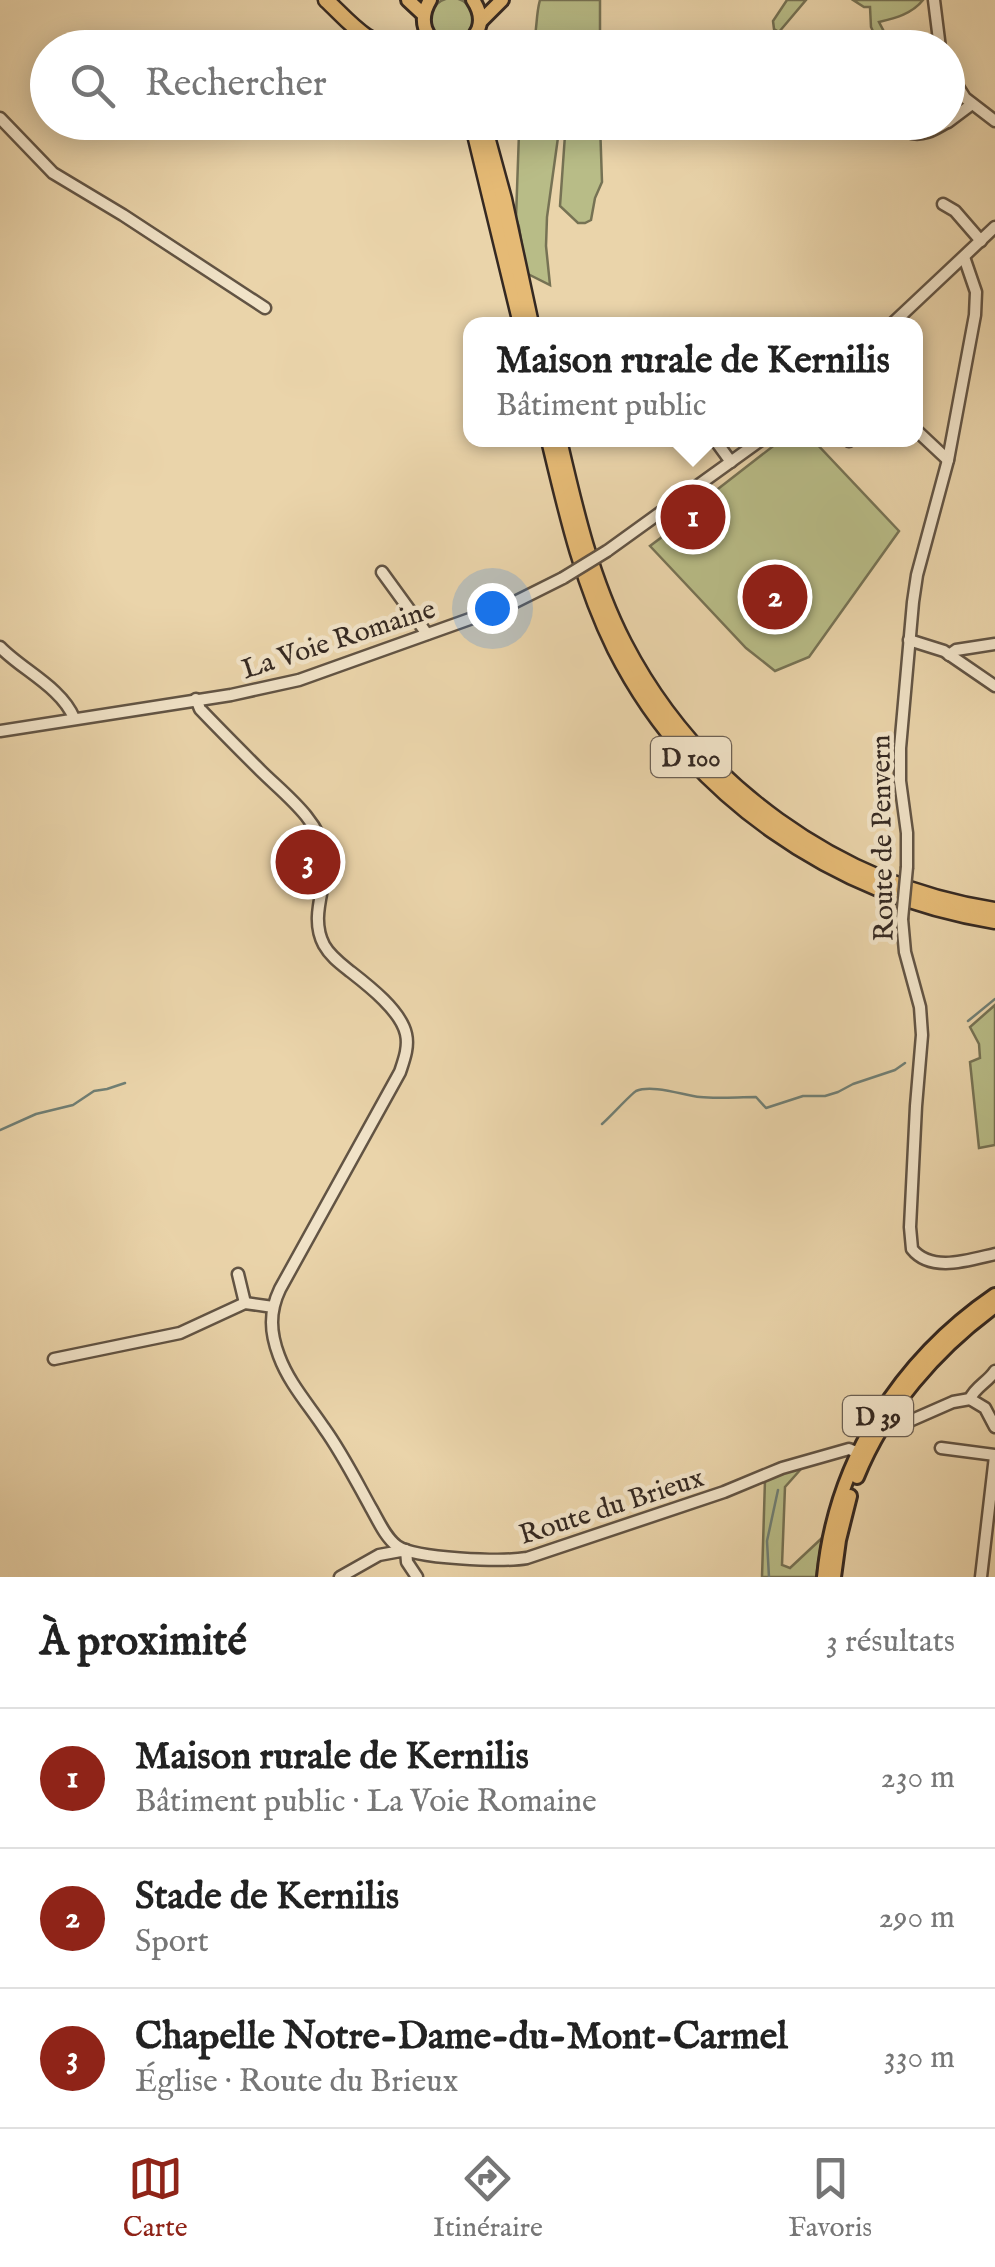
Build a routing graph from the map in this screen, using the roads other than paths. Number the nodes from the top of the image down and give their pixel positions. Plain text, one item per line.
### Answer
1 (326, 0) edge
2 (408, 0) edge
3 (430, 0) edge
4 (474, 0) edge
5 (502, 0) edge
6 (934, 0) edge
7 (423, 14) junction
8 (481, 21) junction
9 (360, 30) edge
10 (426, 30) edge
11 (479, 30) edge
12 (938, 30) edge
13 (965, 97) edge
14 (972, 104) junction
15 (965, 109) edge
16 (0, 118) edge
17 (995, 121) edge
18 (476, 140) edge
19 (489, 140) edge
20 (943, 204) dead end
21 (995, 227) edge
22 (980, 240) junction
23 (960, 260) junction
24 (265, 308) dead end
25 (519, 317) edge
26 (530, 317) edge
27 (899, 317) edge
28 (923, 437) edge
29 (551, 447) edge
30 (561, 447) edge
31 (720, 447) edge
32 (751, 447) edge
33 (948, 460) junction
34 (731, 462) junction
35 (382, 572) dead end
36 (427, 634) junction
37 (909, 640) junction
38 (995, 644) edge
39 (0, 647) edge
40 (949, 655) junction
41 (995, 686) edge
42 (196, 700) junction
43 (74, 718) junction
44 (0, 731) edge
45 (995, 910) edge
46 (995, 921) edge
47 (995, 1254) edge
48 (238, 1274) dead end
49 (995, 1295) edge
50 (245, 1303) junction
51 (995, 1306) edge
52 (272, 1307) junction
53 (54, 1359) dead end
54 (995, 1371) edge
55 (970, 1399) junction
56 (995, 1400) edge
57 (984, 1408) junction
58 (995, 1427) edge
59 (896, 1428) dead end
60 (941, 1448) dead end
61 (862, 1454) junction
62 (995, 1455) edge
63 (398, 1545) junction
64 (383, 1555) junction
65 (340, 1577) edge
66 (417, 1577) edge
67 (824, 1577) edge
68 (834, 1577) edge
69 (981, 1577) edge

1 - 9 highway
2 - 7 main road
3 - 7 main road
4 - 8 main road
5 - 8 main road
6 - 12 street
7 - 10 main road
8 - 11 main road
13 - 14 street
14 - 15 street
14 - 17 street
16 - 24 street
18 - 25 highway
19 - 26 highway
20 - 22 street
21 - 22 street
22 - 23 street
23 - 27 street
23 - 33 street, Route de Penvern
28 - 33 street
29 - 46 highway, D 100
30 - 45 highway, D 100
31 - 34 street
32 - 34 street
33 - 37 street, Route de Penvern
34 - 36 street, La Voie Romaine, bridge
35 - 36 street
36 - 42 street, La Voie Romaine
37 - 40 street
37 - 47 street, Route de Penvern, bridge
38 - 40 street
39 - 43 street
40 - 41 street
42 - 43 street, La Voie Romaine
42 - 52 street
43 - 44 street, La Voie Romaine
48 - 50 street
49 - 61 main road, D 39
50 - 52 street
50 - 53 street
51 - 61 main road, D 39
52 - 63 street
54 - 55 street
55 - 57 street
55 - 59 street
56 - 57 street
57 - 58 street
60 - 62 street
61 - 63 street, Route du Brieux
61 - 67 main road, D 39
61 - 68 main road, D 39
62 - 69 street
63 - 64 street
63 - 64 street
63 - 66 street
64 - 65 street

